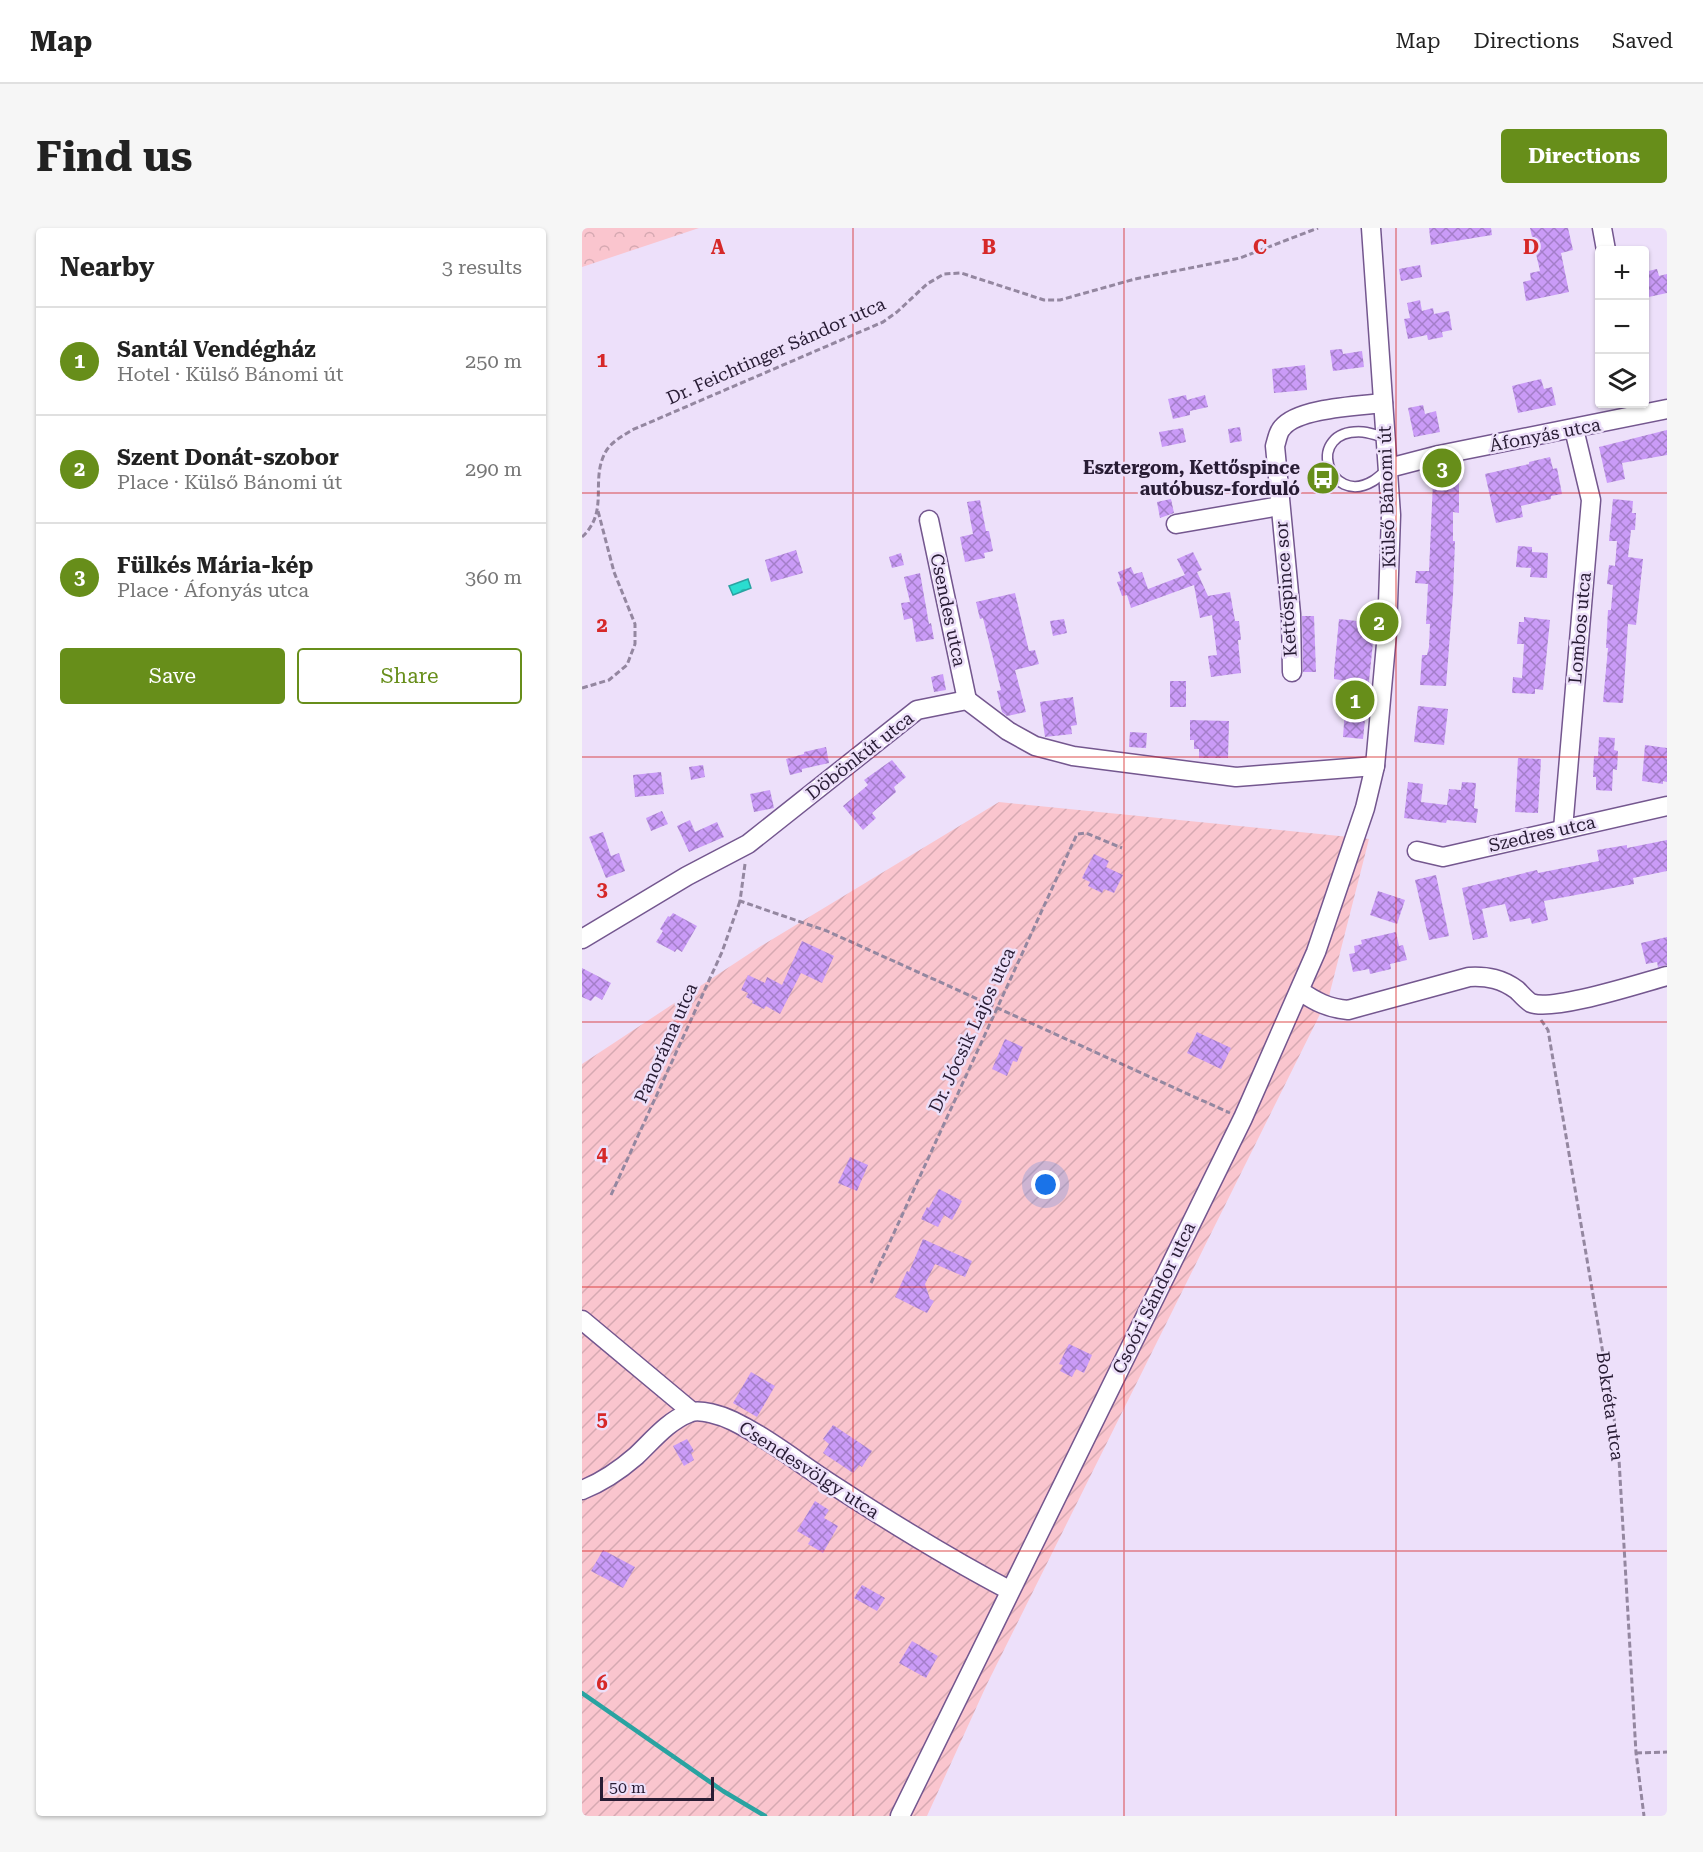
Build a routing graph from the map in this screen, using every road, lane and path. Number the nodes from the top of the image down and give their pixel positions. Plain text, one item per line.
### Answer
1 (1318, 228) edge
2 (1371, 228) edge
3 (1602, 228) edge
4 (1605, 246) edge
5 (1383, 403) junction
6 (1639, 409) edge
7 (1667, 409) edge
8 (1574, 429) junction
9 (1386, 438) junction
10 (1389, 468) junction
11 (1280, 506) junction
12 (598, 511) junction
13 (928, 520) dead end
14 (1176, 524) dead end
15 (582, 537) edge
16 (1292, 672) dead end
17 (582, 688) edge
18 (967, 700) junction
19 (1376, 766) junction
20 (1667, 806) edge
21 (1563, 829) junction
22 (748, 844) junction
23 (1122, 848) dead end
24 (1417, 851) dead end
25 (740, 901) junction
26 (582, 939) edge
27 (1667, 976) edge
28 (1299, 991) junction
29 (1532, 1003) junction
30 (997, 1008) junction
31 (1243, 1118) junction
32 (611, 1195) dead end
33 (872, 1283) dead end
34 (582, 1320) edge
35 (691, 1412) junction
36 (582, 1490) edge
37 (1009, 1590) junction
38 (1667, 1752) edge
39 (1636, 1753) junction
40 (900, 1816) edge
41 (1644, 1816) edge

1 - 12 path, Dr. Feichtinger Sándor utca
2 - 5 street, Külső Bánomi út
3 - 4 street
5 - 9 street, Külső Bánomi út
5 - 11 street, Kettőspince sor
6 - 7 street, Áfonyás utca
6 - 8 street, Áfonyás utca
8 - 10 street, Áfonyás utca
8 - 21 street, Lombos utca
9 - 10 street, Külső Bánomi út
9 - 10 lane
10 - 19 street, Külső Bánomi út
11 - 14 street, Kettőspince sor
11 - 16 street, Kettőspince sor
12 - 15 path
12 - 17 path
13 - 18 street, Csendes utca
18 - 19 street
18 - 22 street, Döbönkút utca
19 - 28 street, Csoóri Sándor utca
20 - 21 street, Szedres utca
21 - 24 street, Szedres utca
22 - 25 path, Panoráma utca
22 - 26 street, Döbönkút utca
23 - 30 path, Dr. Jócsik Lajos utca
25 - 30 path
25 - 32 path, Panoráma utca
27 - 29 street
28 - 29 street
28 - 31 street, Csoóri Sándor utca
29 - 39 path, Bokréta utca
30 - 31 path
30 - 33 path, Dr. Jócsik Lajos utca
31 - 37 street, Csoóri Sándor utca
34 - 35 street
35 - 36 street
35 - 37 street, Csendesvölgy utca
37 - 40 street, Csoóri Sándor utca
38 - 39 path
39 - 41 path, Bokréta utca

